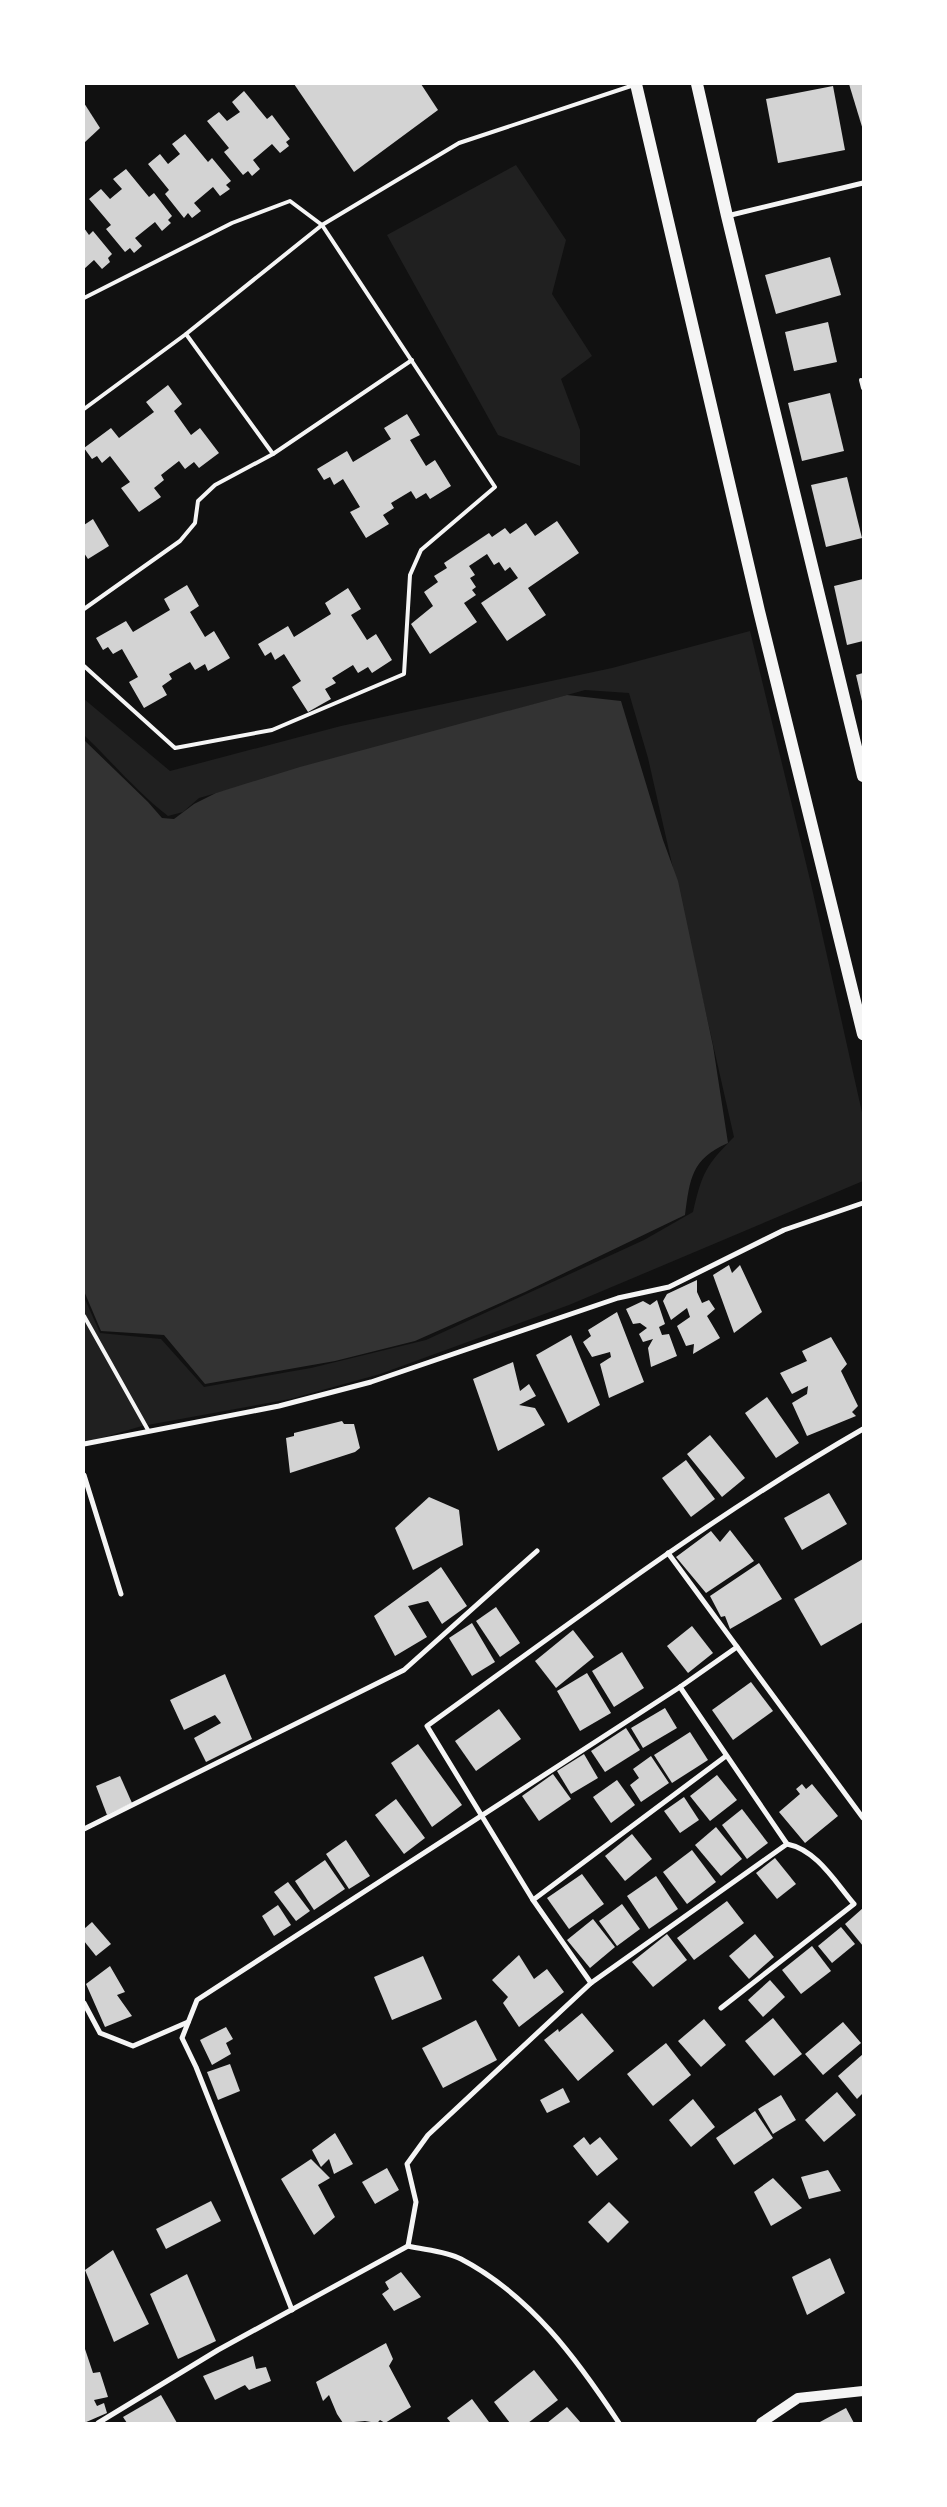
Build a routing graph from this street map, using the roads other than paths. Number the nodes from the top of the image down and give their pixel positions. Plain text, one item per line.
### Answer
1 (636, 84) edge
2 (697, 84) edge
3 (863, 183) edge
4 (727, 216) junction
5 (322, 225) junction
6 (84, 298) edge
7 (186, 334) junction
8 (412, 360) junction
9 (861, 380) dead end
10 (863, 388) edge
11 (84, 409) edge
12 (273, 454) junction
13 (84, 609) edge
14 (84, 666) edge
15 (863, 776) edge
16 (863, 1034) edge
17 (863, 1203) edge
18 (84, 1316) edge
19 (863, 1429) edge
20 (148, 1430) junction
21 (84, 1444) edge
22 (84, 1474) edge
23 (537, 1551) dead end
24 (668, 1553) junction
25 (121, 1594) dead end
26 (738, 1647) junction
27 (680, 1687) junction
28 (726, 1756) junction
29 (481, 1816) junction
30 (863, 1818) edge
31 (84, 1829) edge
32 (787, 1844) junction
33 (534, 1900) junction
34 (591, 1983) junction
35 (84, 2002) edge
36 (721, 2008) dead end
37 (188, 2022) junction
38 (408, 2246) junction
39 (292, 2310) junction
40 (863, 2391) edge
41 (98, 2423) edge
42 (619, 2423) edge
43 (761, 2423) edge

1 - 5 lane
1 - 16 main road
2 - 4 main road
3 - 4 street
4 - 15 main road
5 - 6 lane
5 - 7 lane
5 - 8 lane
7 - 11 lane
7 - 12 lane
8 - 12 lane
8 - 14 lane
9 - 10 lane
12 - 13 lane
17 - 20 street
18 - 20 lane
19 - 24 street
20 - 21 street
22 - 25 street
23 - 31 street
24 - 26 street
24 - 29 street
26 - 27 street
26 - 30 street
27 - 28 street
27 - 29 street
28 - 32 street
28 - 33 street
29 - 33 street
29 - 37 street
32 - 34 street
32 - 36 street
33 - 34 street
34 - 38 street
35 - 37 street
37 - 39 street
38 - 39 street
38 - 42 street
39 - 41 street
40 - 43 main road

